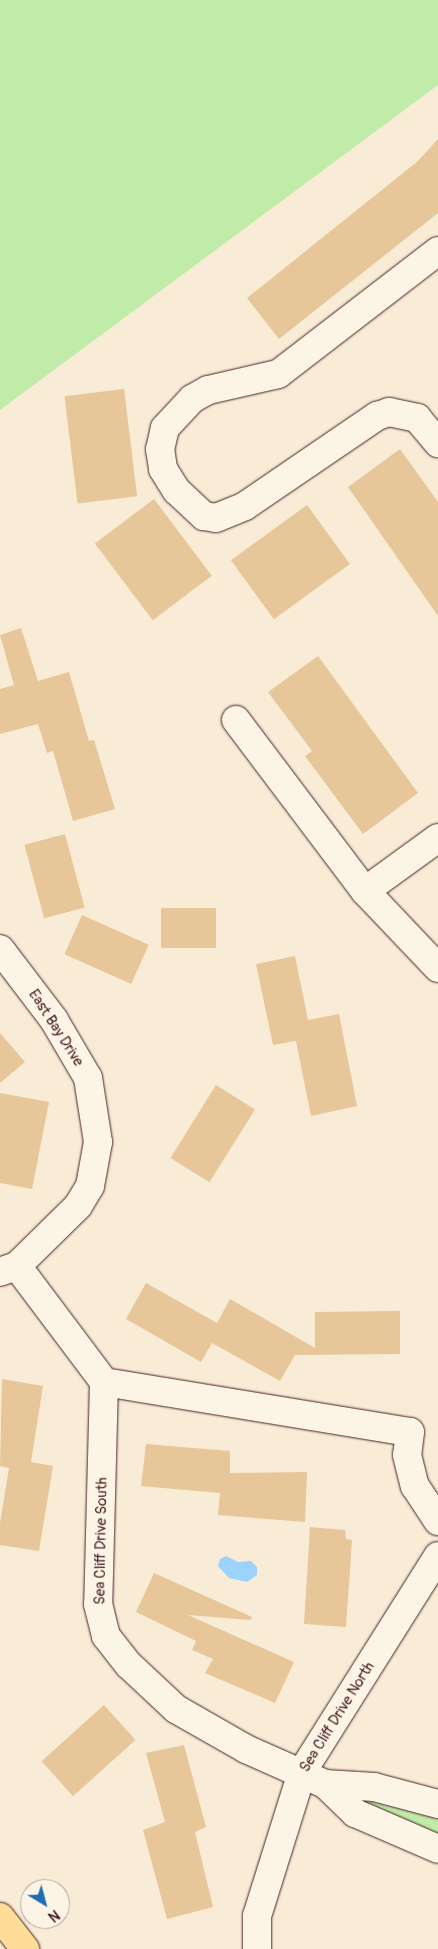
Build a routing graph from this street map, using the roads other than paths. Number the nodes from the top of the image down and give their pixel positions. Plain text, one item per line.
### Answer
1 (438, 251) edge
2 (438, 443) edge
3 (236, 720) dead end
4 (438, 838) edge
5 (365, 891) junction
6 (0, 949) edge
7 (438, 968) edge
8 (9, 1269) edge
9 (104, 1382) junction
10 (438, 1520) edge
11 (438, 1556) edge
12 (313, 1778) junction
13 (438, 1804) edge
14 (438, 1849) edge
15 (0, 1917) edge
16 (25, 1949) edge
17 (257, 1949) edge

1 - 2 street
3 - 5 street
4 - 5 street
5 - 7 street
6 - 8 street, East Bay Drive
8 - 9 street
9 - 10 street
9 - 12 street, Sea Cliff Drive South
11 - 12 street, Sea Cliff Drive North
12 - 13 street, Sea Cliff Drive North
12 - 14 street, Sea Cliff Drive North
12 - 17 street, Sea Cliff Drive North
15 - 16 main road

